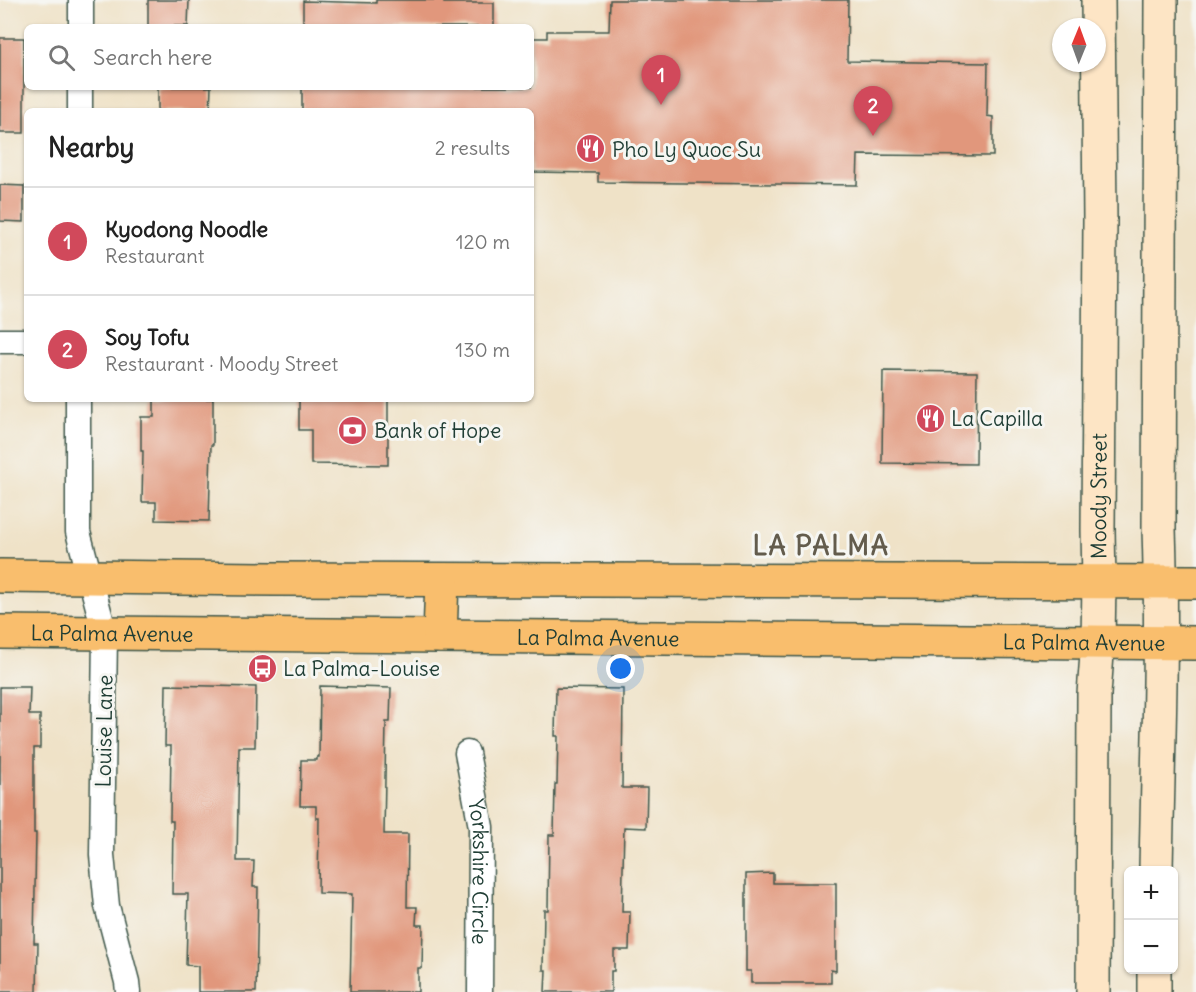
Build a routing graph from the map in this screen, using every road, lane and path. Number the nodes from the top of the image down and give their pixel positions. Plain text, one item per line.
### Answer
1 (81, 0) edge
2 (1098, 0) edge
3 (1161, 0) edge
4 (81, 24) edge
5 (80, 90) edge
6 (80, 108) edge
7 (0, 341) edge
8 (24, 341) edge
9 (78, 402) edge
10 (0, 576) edge
11 (90, 577) junction
12 (442, 580) junction
13 (1099, 582) junction
14 (1161, 582) junction
15 (1196, 582) edge
16 (0, 632) edge
17 (105, 634) junction
18 (440, 636) junction
19 (1098, 641) junction
20 (1161, 642) junction
21 (1196, 643) edge
22 (467, 753) dead end
23 (1156, 866) edge
24 (1154, 974) edge
25 (128, 992) edge
26 (480, 992) edge
27 (1093, 992) edge
28 (1154, 992) edge

1 - 4 street
2 - 13 main road, Moody Street
3 - 14 main road
5 - 6 street
7 - 8 street
9 - 11 street, Louise Lane
10 - 11 main road
11 - 12 main road
11 - 17 street, Louise Lane
12 - 13 main road
12 - 18 main road
13 - 14 main road
13 - 19 main road, Moody Street
14 - 15 main road
14 - 20 main road
16 - 17 main road, La Palma Avenue
17 - 18 main road, La Palma Avenue
17 - 25 street, Louise Lane
18 - 19 main road, La Palma Avenue
19 - 20 main road, La Palma Avenue
19 - 27 main road, Moody Street
20 - 21 main road, La Palma Avenue
20 - 23 main road
22 - 26 street, Yorkshire Circle
24 - 28 main road

